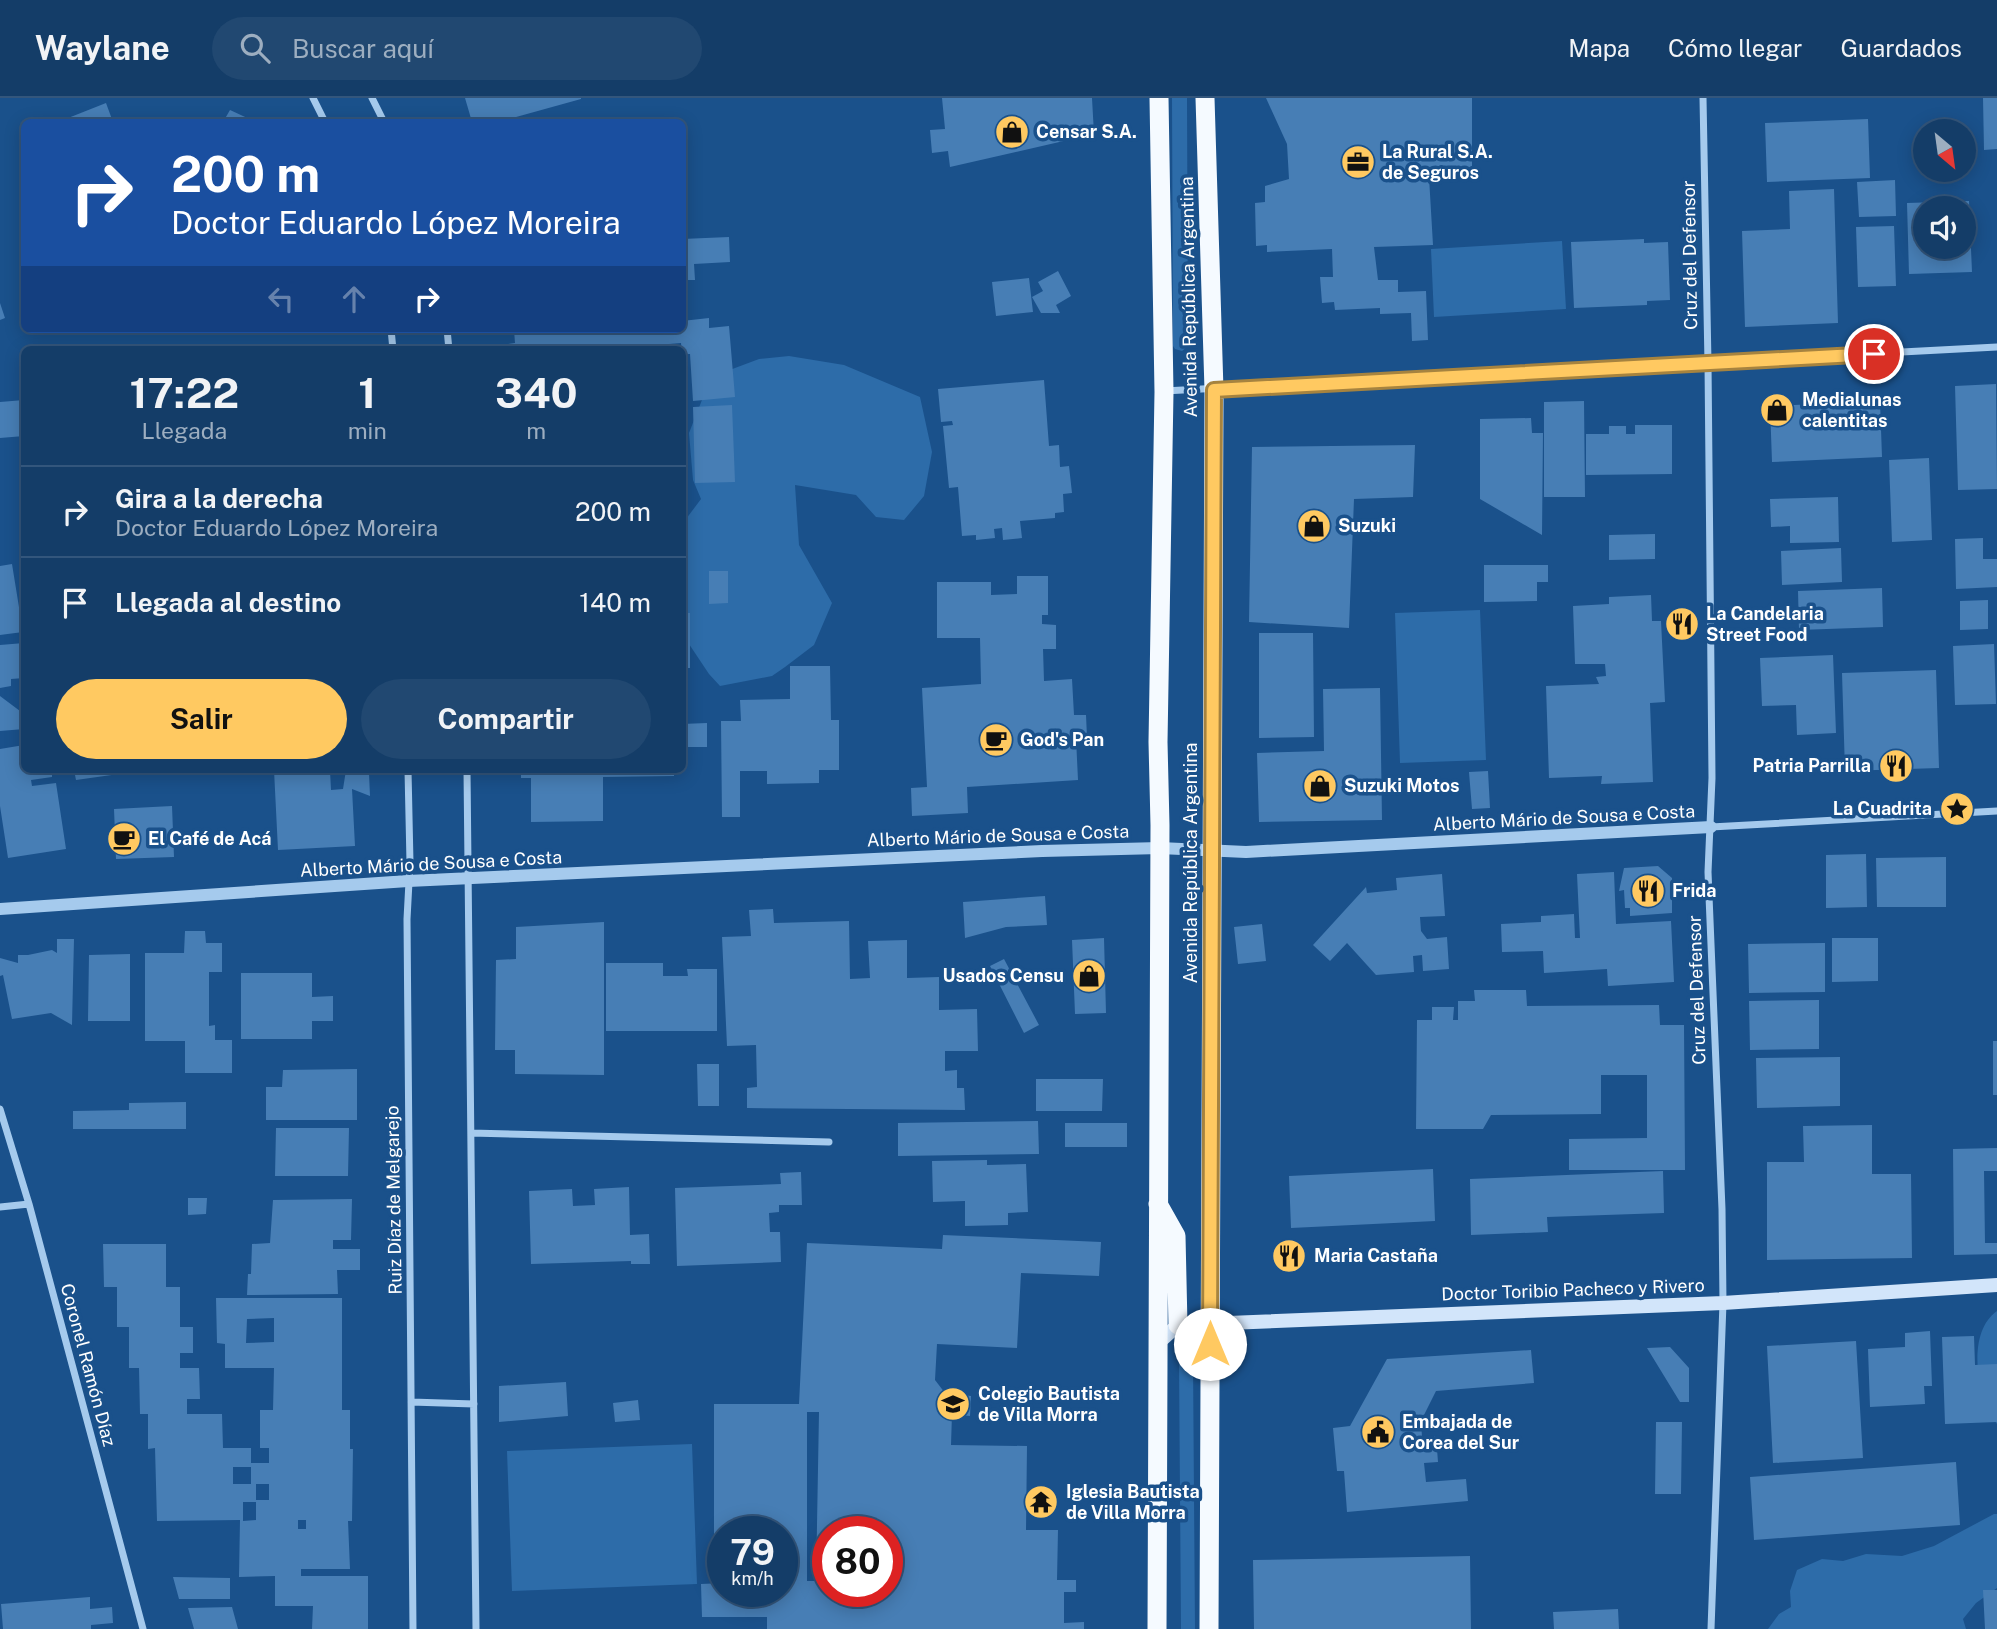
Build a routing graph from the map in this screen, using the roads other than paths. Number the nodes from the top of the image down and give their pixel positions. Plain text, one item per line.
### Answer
1 (313, 98) edge
2 (372, 98) edge
3 (1159, 98) edge
4 (1205, 98) edge
5 (1703, 98) edge
6 (324, 119) edge
7 (382, 119) edge
8 (1997, 347) edge
9 (1708, 363) junction
10 (1214, 390) junction
11 (1164, 391) junction
12 (408, 773) edge
13 (467, 773) edge
14 (1997, 811) edge
15 (1710, 828) junction
16 (1160, 848) junction
17 (1213, 850) junction
18 (468, 878) junction
19 (408, 881) junction
20 (0, 909) edge
21 (0, 1110) edge
22 (471, 1133) junction
23 (828, 1142) dead end
24 (1157, 1203) junction
25 (29, 1204) junction
26 (0, 1207) edge
27 (1997, 1285) edge
28 (1723, 1303) junction
29 (1210, 1324) junction
30 (1178, 1325) junction
31 (1158, 1343) junction
32 (411, 1402) junction
33 (474, 1404) junction
34 (143, 1629) edge
35 (413, 1629) edge
36 (476, 1629) edge
37 (1157, 1629) edge
38 (1209, 1629) edge
39 (1711, 1629) edge

1 - 6 street
2 - 7 street
3 - 11 highway, Avenida República Argentina
4 - 10 highway, Avenida República Argentina
5 - 9 street, Cruz del Defensor
8 - 9 street
9 - 10 street
9 - 15 street, Cruz del Defensor
10 - 11 street
10 - 17 highway, Avenida República Argentina
11 - 16 highway, Avenida República Argentina
12 - 19 street, Ruiz Díaz de Melgarejo
13 - 18 street
14 - 15 street, Alberto Mário de Sousa e Costa
15 - 17 street, Alberto Mário de Sousa e Costa
15 - 28 street, Cruz del Defensor
16 - 17 street, Alberto Mário de Sousa e Costa
16 - 18 street, Alberto Mário de Sousa e Costa
16 - 24 highway, Avenida República Argentina
17 - 29 highway, Avenida República Argentina
18 - 19 street, Alberto Mário de Sousa e Costa
18 - 22 street
19 - 20 street, Alberto Mário de Sousa e Costa
19 - 32 street, Ruiz Díaz de Melgarejo
21 - 25 street, Coronel Ramón Díaz
22 - 23 street
22 - 33 street
24 - 30 highway
24 - 31 highway, Avenida República Argentina
25 - 26 street
25 - 34 street, Coronel Ramón Díaz
27 - 28 main road, Doctor Toribio Pacheco y Rivero
28 - 29 main road, Doctor Toribio Pacheco y Rivero
28 - 39 street, Cruz del Defensor
29 - 30 main road, Doctor Toribio Pacheco y Rivero
29 - 38 highway, Avenida República Argentina
30 - 31 main road
31 - 37 highway, Avenida República Argentina
32 - 33 street
32 - 35 street, Ruiz Díaz de Melgarejo
33 - 36 street

